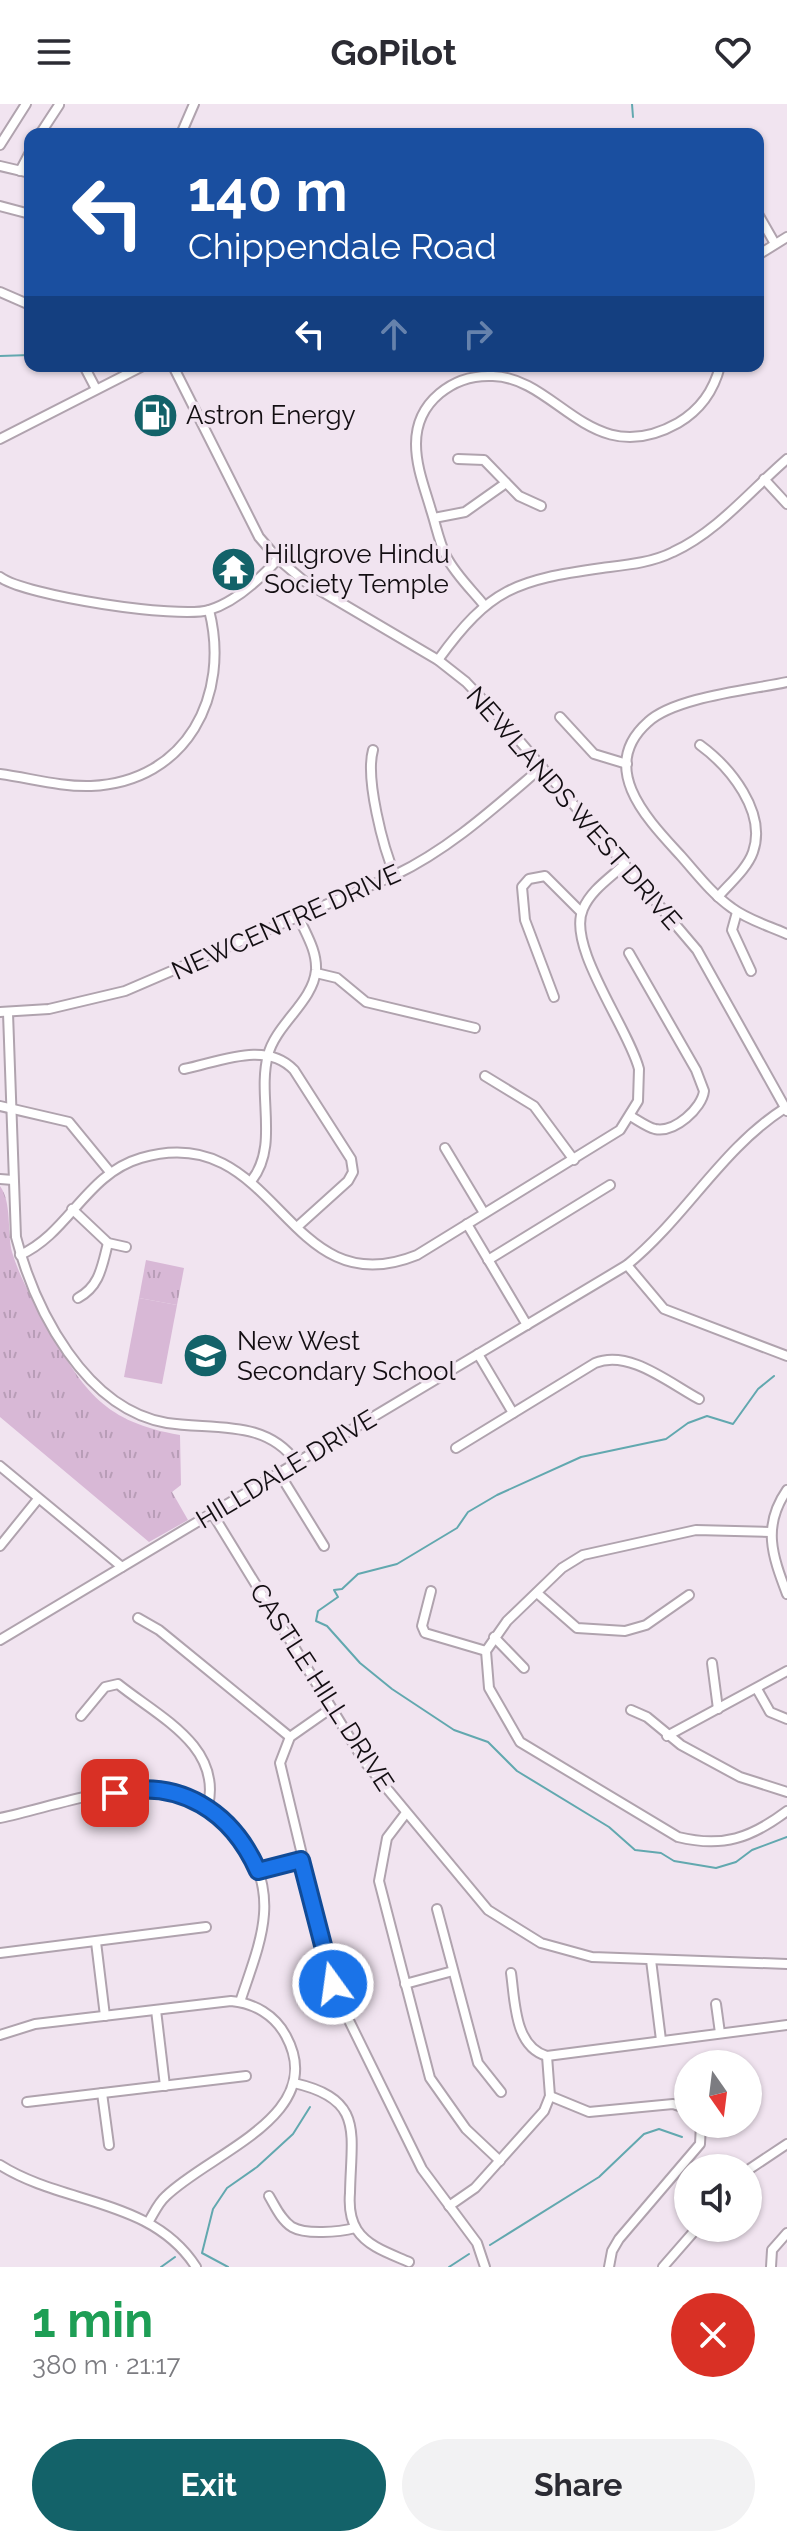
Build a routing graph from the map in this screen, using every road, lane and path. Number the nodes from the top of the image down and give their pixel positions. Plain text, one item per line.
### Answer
1 (26, 104) edge
2 (194, 104) edge
3 (59, 105) edge
4 (44, 128) edge
5 (184, 128) edge
6 (0, 145) edge
7 (24, 163) edge
8 (0, 166) edge
9 (20, 171) junction
10 (24, 172) edge
11 (0, 206) edge
12 (24, 212) edge
13 (764, 224) edge
14 (787, 237) edge
15 (774, 242) junction
16 (764, 250) edge
17 (0, 292) edge
18 (24, 302) edge
19 (87, 372) edge
20 (131, 372) edge
21 (176, 372) edge
22 (718, 372) edge
23 (96, 389) junction
24 (0, 439) edge
25 (458, 459) dead end
26 (787, 459) edge
27 (764, 479) junction
28 (506, 483) junction
29 (787, 504) edge
30 (541, 506) dead end
31 (434, 518) junction
32 (278, 559) junction
33 (0, 577) edge
34 (484, 605) junction
35 (209, 610) junction
36 (438, 660) junction
37 (787, 682) edge
38 (560, 717) dead end
39 (700, 745) dead end
40 (373, 750) dead end
41 (627, 764) junction
42 (542, 767) junction
43 (0, 774) edge
44 (625, 864) junction
45 (395, 875) junction
46 (718, 897) junction
47 (581, 912) junction
48 (737, 912) junction
49 (299, 918) junction
50 (787, 934) edge
51 (629, 953) dead end
52 (751, 971) dead end
53 (316, 973) junction
54 (554, 997) dead end
55 (4, 1013) edge
56 (475, 1028) dead end
57 (268, 1053) junction
58 (184, 1069) dead end
59 (485, 1076) dead end
60 (0, 1106) edge
61 (11, 1107) junction
62 (786, 1109) edge
63 (632, 1117) junction
64 (445, 1148) dead end
65 (574, 1160) junction
66 (110, 1172) junction
67 (0, 1179) edge
68 (13, 1180) junction
69 (252, 1180) junction
70 (610, 1185) dead end
71 (72, 1209) junction
72 (484, 1213) junction
73 (467, 1224) junction
74 (297, 1227) junction
75 (108, 1243) junction
76 (126, 1247) dead end
77 (20, 1255) junction
78 (488, 1260) junction
79 (627, 1265) junction
80 (78, 1298) dead end
81 (527, 1325) junction
82 (478, 1354) junction
83 (787, 1356) edge
84 (699, 1399) dead end
85 (513, 1413) junction
86 (456, 1448) dead end
87 (296, 1462) junction
88 (0, 1466) edge
89 (279, 1473) junction
90 (787, 1490) edge
91 (38, 1499) junction
92 (212, 1513) junction
93 (770, 1532) junction
94 (0, 1546) edge
95 (324, 1546) dead end
96 (122, 1567) junction
97 (431, 1591) dead end
98 (537, 1593) junction
99 (787, 1594) edge
100 (689, 1595) dead end
101 (138, 1618) dead end
102 (494, 1637) junction
103 (0, 1640) edge
104 (486, 1651) junction
105 (712, 1663) dead end
106 (524, 1668) dead end
107 (787, 1671) edge
108 (757, 1689) junction
109 (330, 1709) junction
110 (718, 1709) junction
111 (631, 1710) dead end
112 (81, 1716) dead end
113 (787, 1719) edge
114 (667, 1736) junction
115 (290, 1737) junction
116 (104, 1766) dead end
117 (787, 1792) edge
118 (115, 1793) junction
119 (208, 1806) junction
120 (787, 1811) edge
121 (406, 1813) junction
122 (0, 1818) edge
123 (301, 1860) junction
124 (258, 1871) junction
125 (437, 1909) dead end
126 (206, 1927) dead end
127 (96, 1942) junction
128 (0, 1953) edge
129 (651, 1960) junction
130 (787, 1964) edge
131 (453, 1971) junction
132 (511, 1973) dead end
133 (405, 1984) junction
134 (240, 2002) junction
135 (716, 2004) dead end
136 (156, 2010) junction
137 (105, 2016) junction
138 (787, 2025) edge
139 (720, 2033) junction
140 (0, 2035) edge
141 (661, 2040) junction
142 (547, 2056) junction
143 (246, 2076) dead end
144 (294, 2083) junction
145 (165, 2086) junction
146 (501, 2092) dead end
147 (102, 2093) junction
148 (550, 2096) junction
149 (27, 2102) dead end
150 (674, 2104) edge
151 (700, 2138) edge
152 (787, 2144) edge
153 (109, 2145) dead end
154 (500, 2161) junction
155 (762, 2161) edge
156 (0, 2165) edge
157 (269, 2196) dead end
158 (449, 2206) junction
159 (149, 2221) junction
160 (355, 2228) junction
161 (787, 2233) edge
162 (685, 2242) edge
163 (409, 2262) dead end
164 (196, 2267) edge
165 (485, 2267) edge
166 (609, 2267) edge
167 (663, 2267) edge
168 (771, 2267) edge

1 - 6 street
2 - 5 street
3 - 4 street
7 - 9 street
8 - 9 street
9 - 10 street
11 - 12 street
13 - 15 street
14 - 15 street
15 - 16 street
17 - 18 street
19 - 23 street
20 - 23 street
21 - 32 street, NEWLANDS WEST DRIVE
22 - 31 street
23 - 24 street
25 - 28 street
26 - 27 street
27 - 29 street
27 - 34 street
28 - 30 street
28 - 31 street
31 - 34 street
32 - 35 street
32 - 36 street, NEWLANDS WEST DRIVE
33 - 35 street
34 - 36 street
35 - 43 street
36 - 42 street, NEWLANDS WEST DRIVE
37 - 41 street
38 - 41 street
39 - 46 street
40 - 45 street
41 - 46 street
42 - 44 street, NEWLANDS WEST DRIVE
42 - 45 street, NEWCENTRE DRIVE
44 - 47 street
44 - 62 street, NEWLANDS WEST DRIVE
45 - 49 street, NEWCENTRE DRIVE
46 - 48 street
47 - 54 street
47 - 63 street
48 - 50 street
48 - 52 street
49 - 53 street
49 - 55 street, NEWCENTRE DRIVE
51 - 63 street
53 - 56 street
53 - 57 street
55 - 61 street
57 - 58 street
57 - 69 street
57 - 74 street
59 - 65 street
60 - 61 street
61 - 66 street
61 - 68 street
62 - 79 street, HILLDALE DRIVE
63 - 65 street
64 - 72 street
65 - 72 street
66 - 69 street
66 - 71 street
67 - 68 street
68 - 77 street
69 - 74 street
70 - 78 street
71 - 75 street
71 - 77 street
72 - 73 street
73 - 74 street
73 - 78 street
75 - 76 street
75 - 80 street
77 - 87 street
78 - 81 street
79 - 81 street, HILLDALE DRIVE
79 - 83 street
81 - 82 street, HILLDALE DRIVE
82 - 85 street
82 - 87 street, HILLDALE DRIVE
84 - 85 street
85 - 86 street
87 - 89 street, HILLDALE DRIVE
88 - 91 street
89 - 92 street, HILLDALE DRIVE
89 - 95 street
90 - 93 street
91 - 94 street
91 - 96 street
92 - 96 street, HILLDALE DRIVE
92 - 109 street, CASTLE HILL DRIVE
93 - 98 street
93 - 99 street
96 - 103 street, HILLDALE DRIVE
97 - 104 street
98 - 100 street
98 - 102 street
101 - 115 street
102 - 104 street
102 - 106 street
104 - 120 street
105 - 110 street
107 - 108 street
108 - 110 street
108 - 113 street
109 - 115 street
109 - 121 street, CASTLE HILL DRIVE
110 - 114 street
111 - 114 street
112 - 119 street
114 - 117 street
115 - 123 street
116 - 118 street
118 - 119 street
118 - 122 street
119 - 124 street
121 - 129 street, CASTLE HILL DRIVE
121 - 133 street
123 - 124 street
123 - 158 street
124 - 134 street
125 - 131 street
126 - 127 street
127 - 128 street
127 - 137 street
129 - 130 street, CASTLE HILL DRIVE
129 - 141 street
131 - 133 street
131 - 146 street
132 - 142 street
133 - 154 street
134 - 136 street
134 - 144 street
135 - 139 street
136 - 137 street
136 - 145 street
137 - 140 street
138 - 139 street
139 - 141 street
141 - 142 street
142 - 148 street
143 - 145 street
144 - 159 street
144 - 160 street
145 - 147 street
147 - 149 street
147 - 153 street
148 - 150 street
148 - 154 street
151 - 166 street
152 - 155 street
154 - 158 street
156 - 159 street
157 - 160 street
158 - 165 street
159 - 164 street
160 - 163 street
161 - 168 street
162 - 167 street

